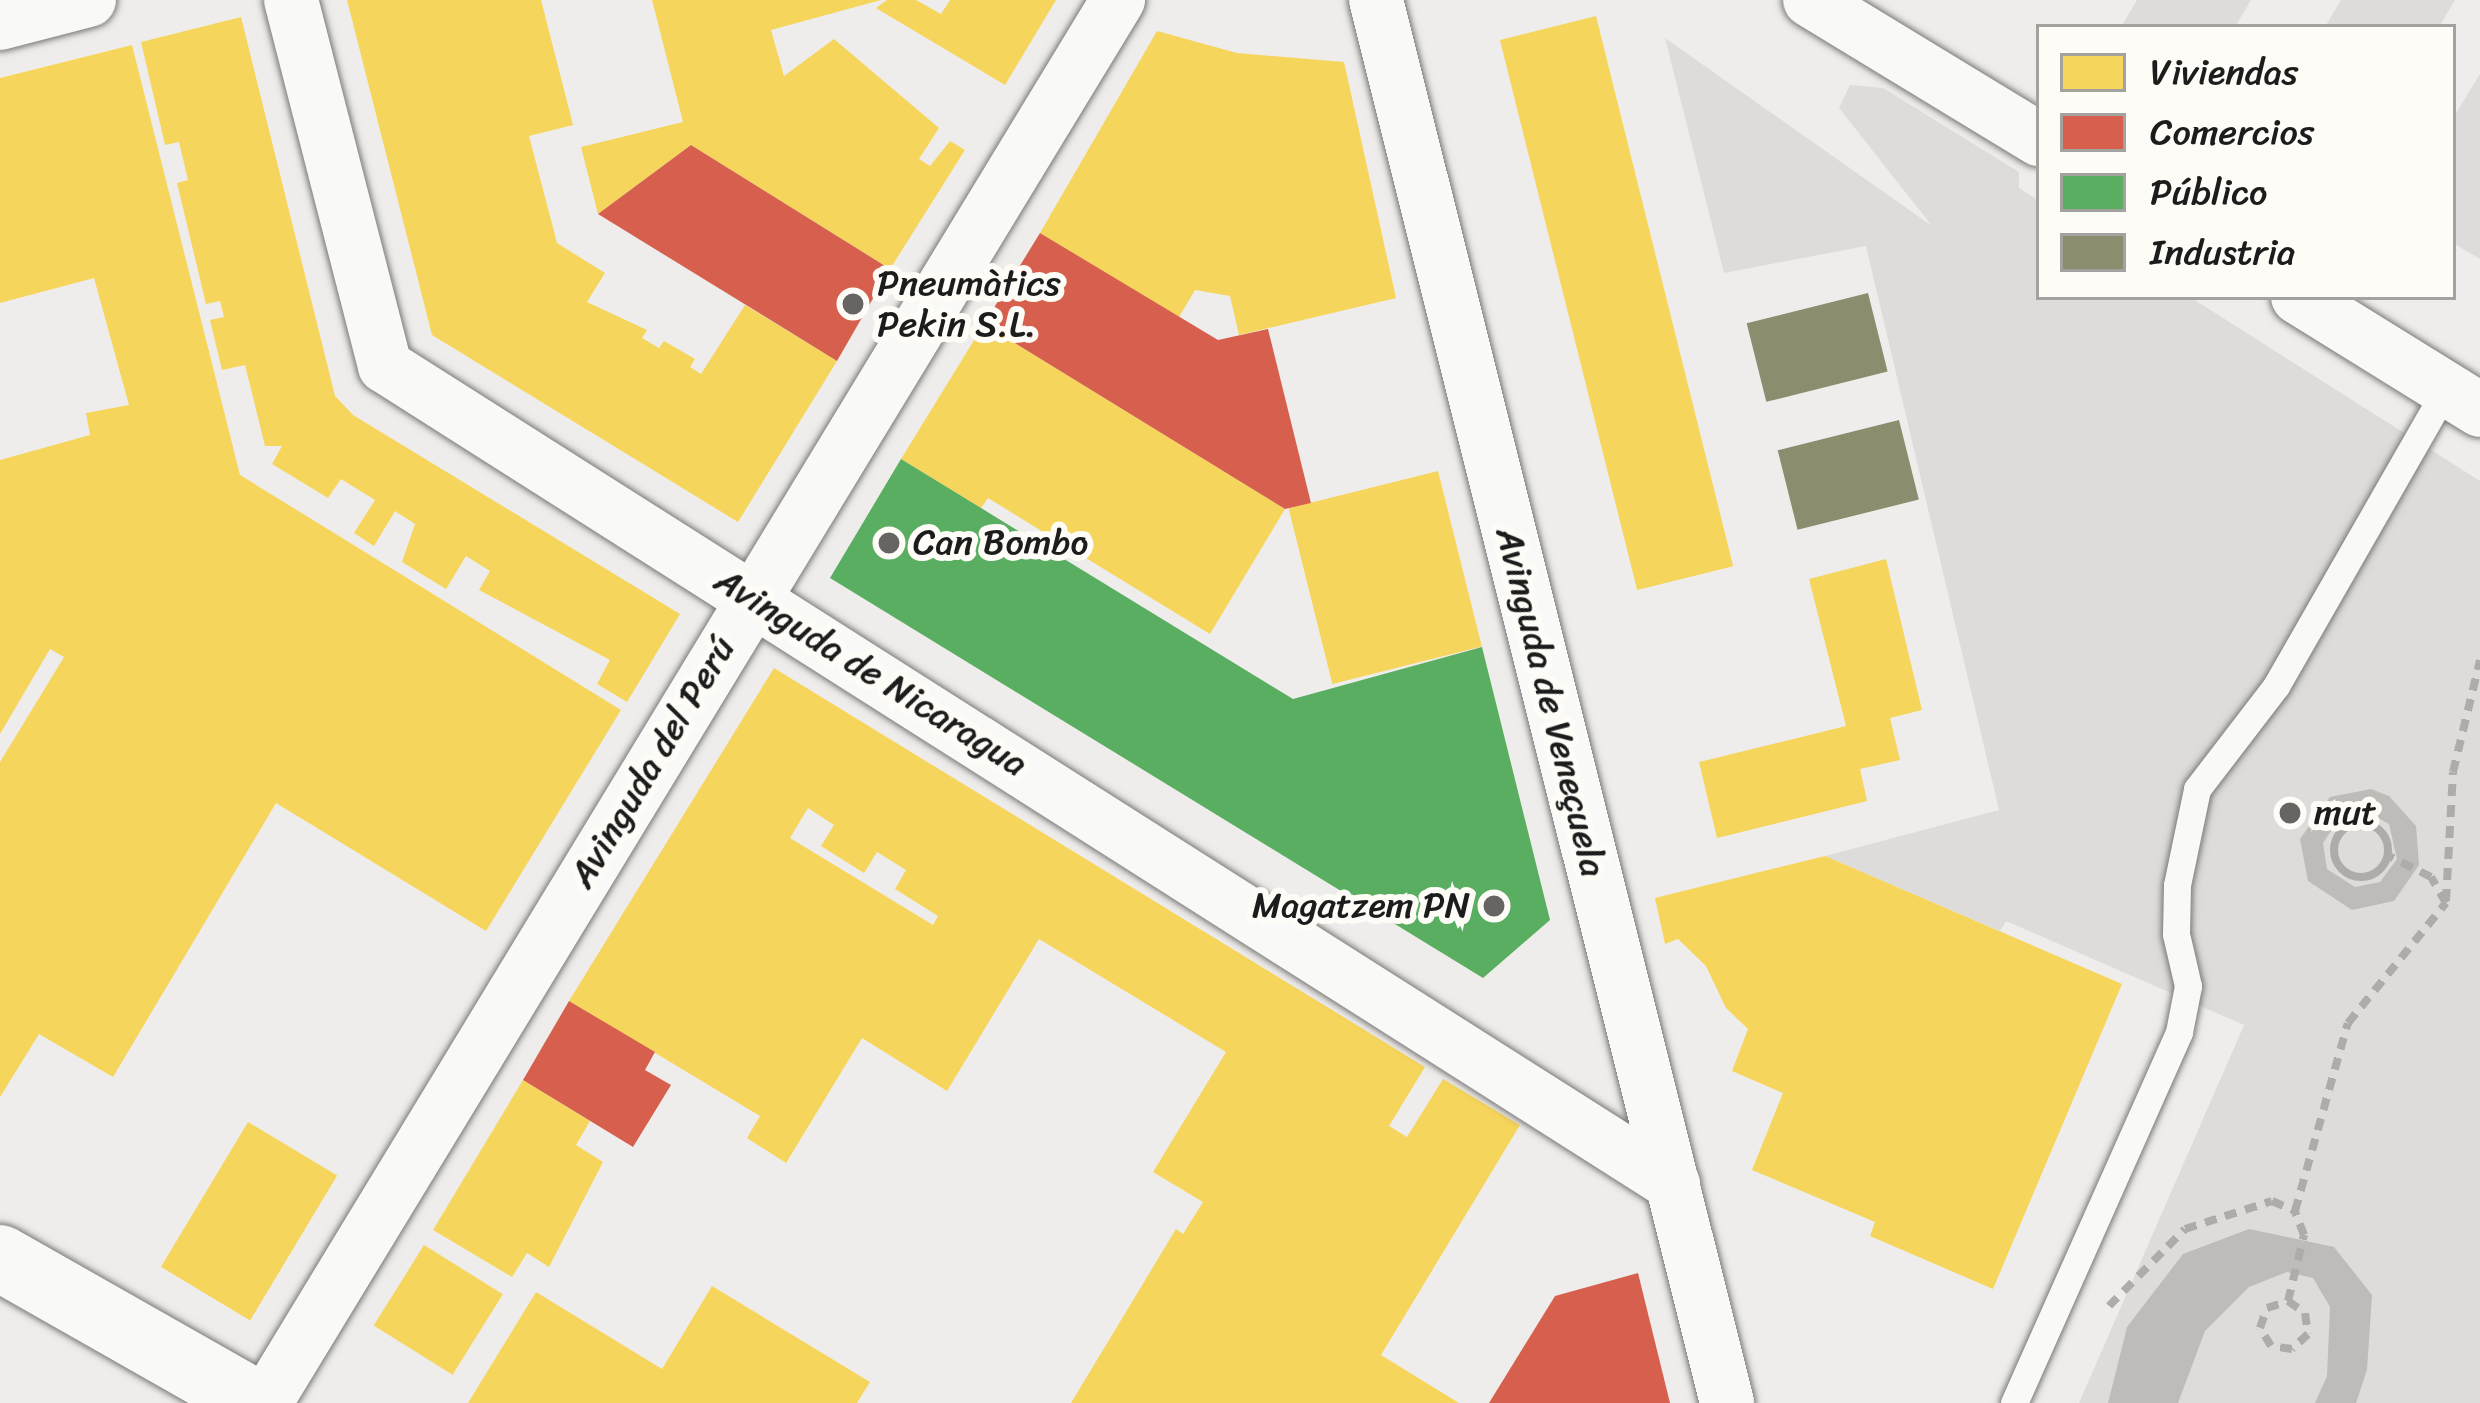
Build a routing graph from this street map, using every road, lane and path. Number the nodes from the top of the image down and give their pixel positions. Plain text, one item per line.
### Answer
1 (89, 0) edge
2 (291, 0) edge
3 (1118, 0) edge
4 (1376, 0) edge
5 (1810, 0) edge
6 (0, 23) edge
7 (2036, 137) edge
8 (2303, 300) edge
9 (2463, 399) edge
10 (752, 596) junction
11 (2480, 661) edge
12 (2392, 856) junction
13 (2446, 903) junction
14 (1673, 1184) junction
15 (2296, 1211) junction
16 (3, 1266) edge
17 (2288, 1301) junction
18 (2098, 1325) dead end
19 (255, 1403) edge
20 (265, 1403) edge
21 (1726, 1403) edge
22 (2014, 1403) edge

1 - 6 street
2 - 10 street, Avinguda de Nicaragua
3 - 10 street, Avinguda del Perú
4 - 14 street, Avinguda de Veneçuela
5 - 7 street
8 - 9 street
9 - 22 lane
10 - 14 street, Avinguda de Nicaragua
10 - 20 street, Avinguda del Perú
11 - 13 path
12 - 12 path
12 - 13 path
13 - 15 path
14 - 21 street, Avinguda de Veneçuela
15 - 17 path
15 - 18 path
16 - 19 main road
17 - 17 path

